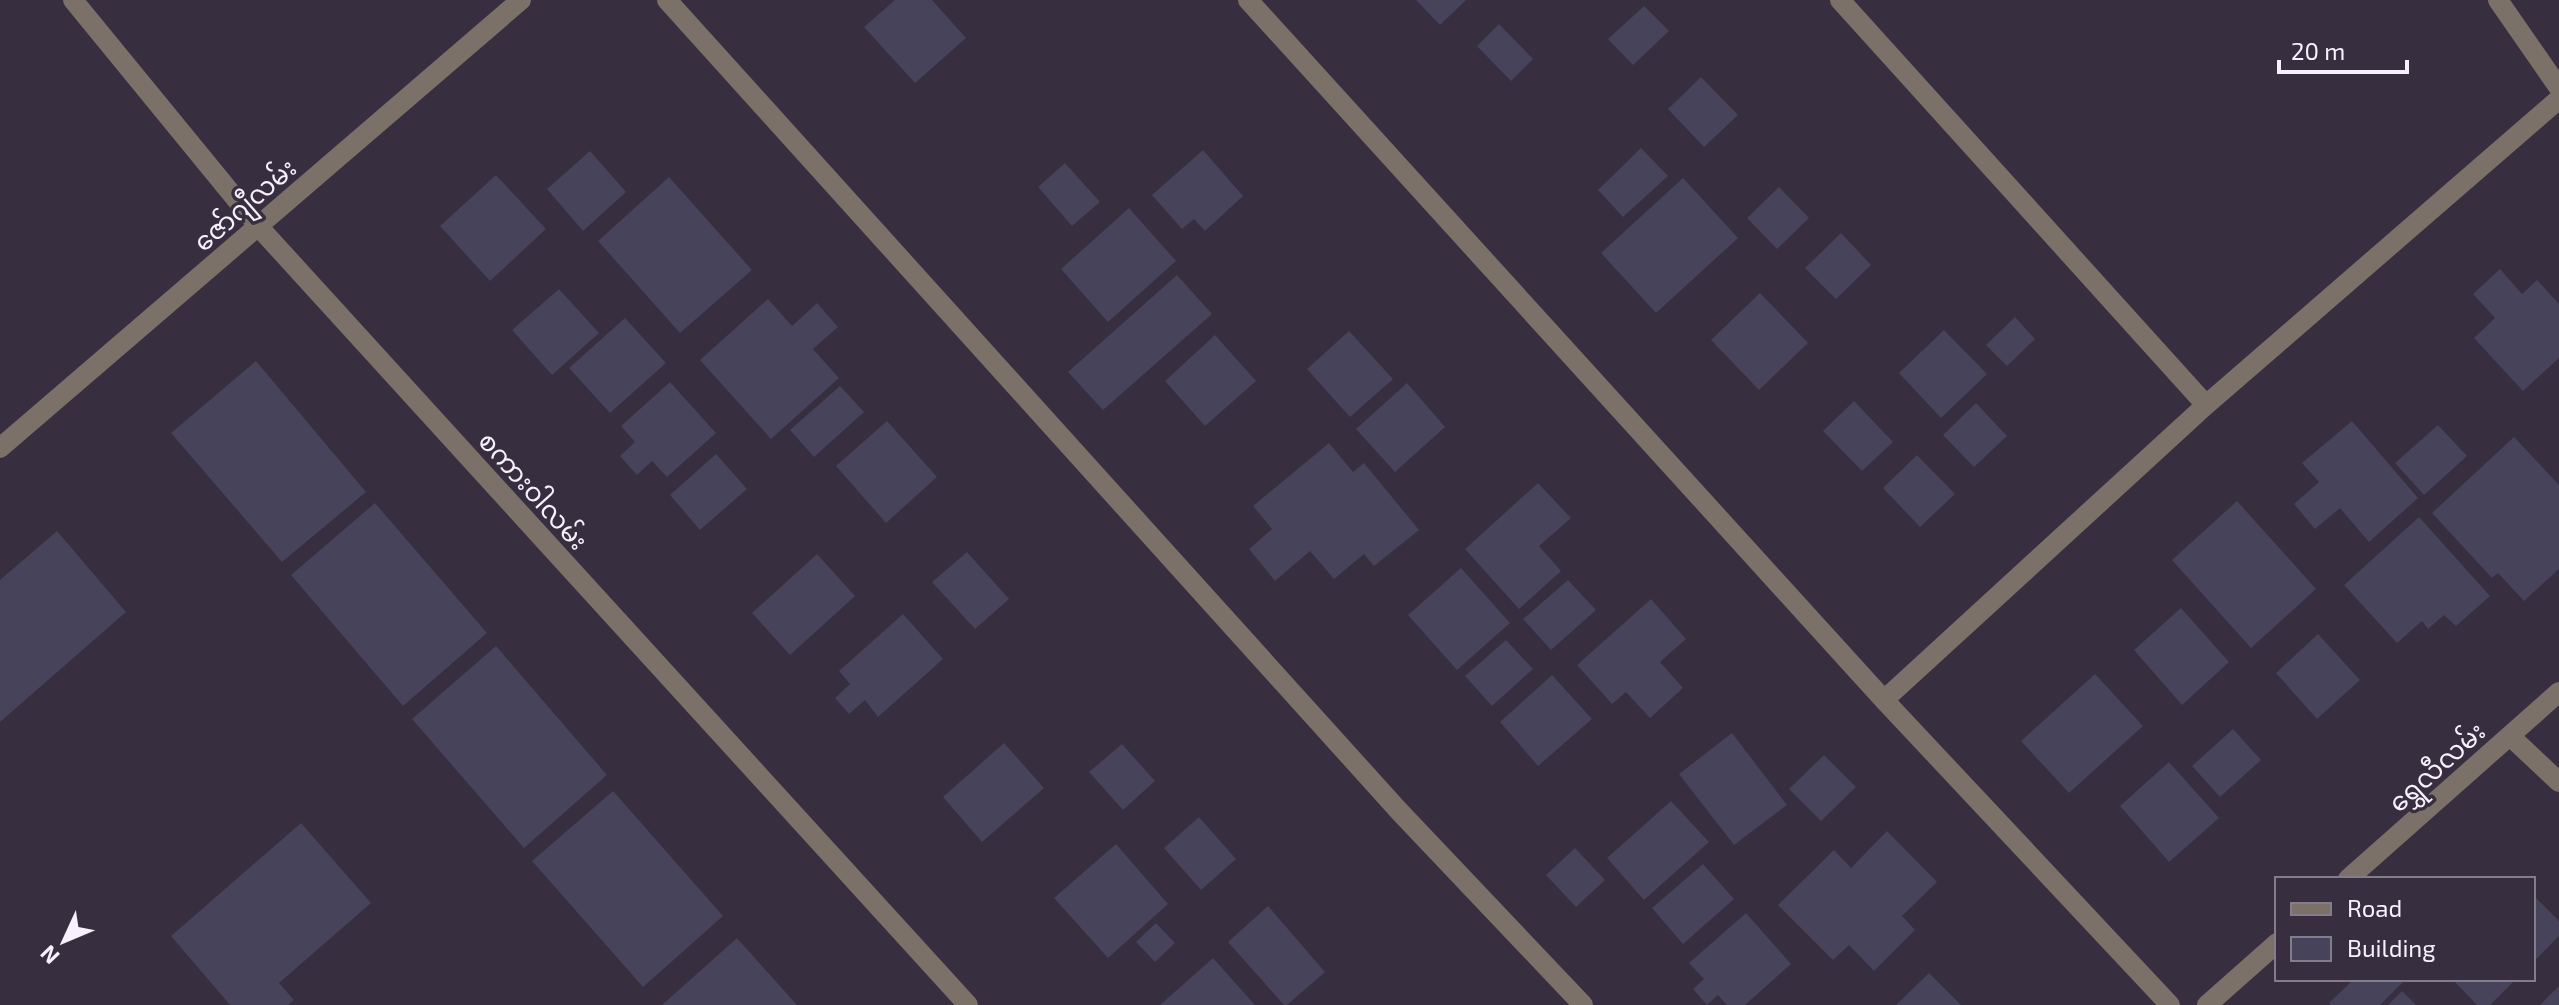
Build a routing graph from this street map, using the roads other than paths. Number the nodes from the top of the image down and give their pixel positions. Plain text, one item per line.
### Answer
1 (73, 0) edge
2 (521, 0) edge
3 (667, 0) edge
4 (1248, 0) edge
5 (1840, 0) edge
6 (2498, 0) edge
7 (2559, 88) edge
8 (2559, 99) edge
9 (258, 226) junction
10 (2206, 405) junction
11 (0, 448) edge
12 (2559, 692) edge
13 (1884, 700) junction
14 (2510, 736) junction
15 (2559, 782) edge
16 (2350, 877) edge
17 (2275, 945) edge
18 (968, 1005) edge
19 (1583, 1005) edge
20 (2170, 1005) edge
21 (2207, 1005) edge

1 - 9 street, စကားဝါလမ်း
2 - 9 street, ဇော်ဂျီလမ်း
3 - 19 street
4 - 13 street
5 - 10 street
6 - 7 street
8 - 10 street
9 - 11 street, ဇော်ဂျီလမ်း
9 - 18 street, စကားဝါလမ်း
10 - 13 street
12 - 14 street, ရွှေလီလမ်း
13 - 20 street
14 - 15 street
14 - 16 street, ရွှေလီလမ်း
17 - 21 street

